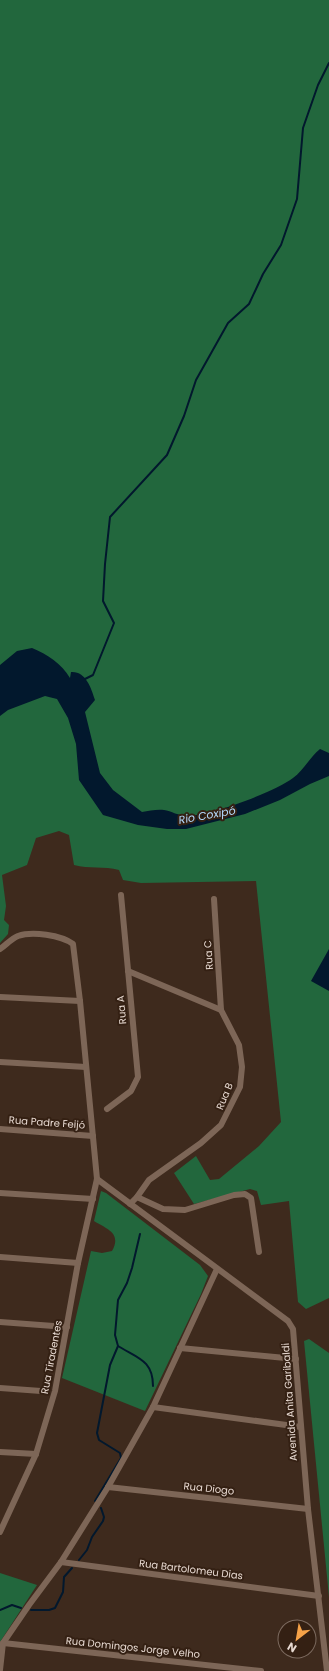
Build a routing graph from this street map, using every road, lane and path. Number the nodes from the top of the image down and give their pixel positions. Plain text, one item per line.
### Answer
1 (122, 895) dead end
2 (214, 899) dead end
3 (0, 949) edge
4 (128, 971) junction
5 (0, 996) edge
6 (80, 1001) junction
7 (221, 1010) junction
8 (0, 1062) edge
9 (86, 1067) junction
10 (107, 1109) dead end
11 (0, 1129) edge
12 (93, 1136) junction
13 (97, 1179) junction
14 (0, 1193) edge
15 (137, 1197) junction
16 (93, 1199) junction
17 (130, 1204) junction
18 (259, 1252) dead end
19 (0, 1257) edge
20 (78, 1263) junction
21 (217, 1269) junction
22 (0, 1322) edge
23 (67, 1327) junction
24 (180, 1348) junction
25 (296, 1359) junction
26 (0, 1388) edge
27 (41, 1391) dead end
28 (153, 1407) junction
29 (301, 1427) junction
30 (0, 1452) edge
31 (36, 1454) junction
32 (108, 1486) junction
33 (308, 1509) junction
34 (3, 1519) edge
35 (0, 1532) edge
36 (61, 1562) junction
37 (319, 1596) junction
38 (3, 1643) junction
39 (0, 1670) edge
40 (261, 1671) edge
41 (327, 1671) edge

1 - 4 street, Rua A
2 - 7 street, Rua C
3 - 6 street
4 - 7 street
4 - 10 street, Rua A
5 - 6 street
6 - 9 street
7 - 15 street, Rua B
8 - 9 street
9 - 12 street
11 - 12 street, Rua Padre Feijó
12 - 13 street
13 - 16 street, Rua Tiradentes
13 - 17 street, Avenida Anita Garibaldi
14 - 16 street
15 - 17 street, Rua B
15 - 18 street
16 - 20 street, Rua Tiradentes
17 - 21 street, Avenida Anita Garibaldi
19 - 20 street
20 - 23 street, Rua Tiradentes
21 - 24 street
21 - 25 street, Avenida Anita Garibaldi
22 - 23 street
23 - 31 street, Rua Tiradentes
24 - 25 street
24 - 28 street
25 - 29 street, Avenida Anita Garibaldi
26 - 27 street
28 - 29 street
28 - 32 street
29 - 33 street, Avenida Anita Garibaldi
30 - 31 street
31 - 34 street, Rua Tiradentes
32 - 33 street, Rua Diogo
32 - 36 street
33 - 37 street, Avenida Anita Garibaldi
34 - 35 street, Rua Tiradentes
36 - 37 street, Rua Bartolomeu Dias
36 - 38 street
37 - 41 street, Avenida Anita Garibaldi
38 - 39 street
38 - 40 street, Rua Domingos Jorge Velho

